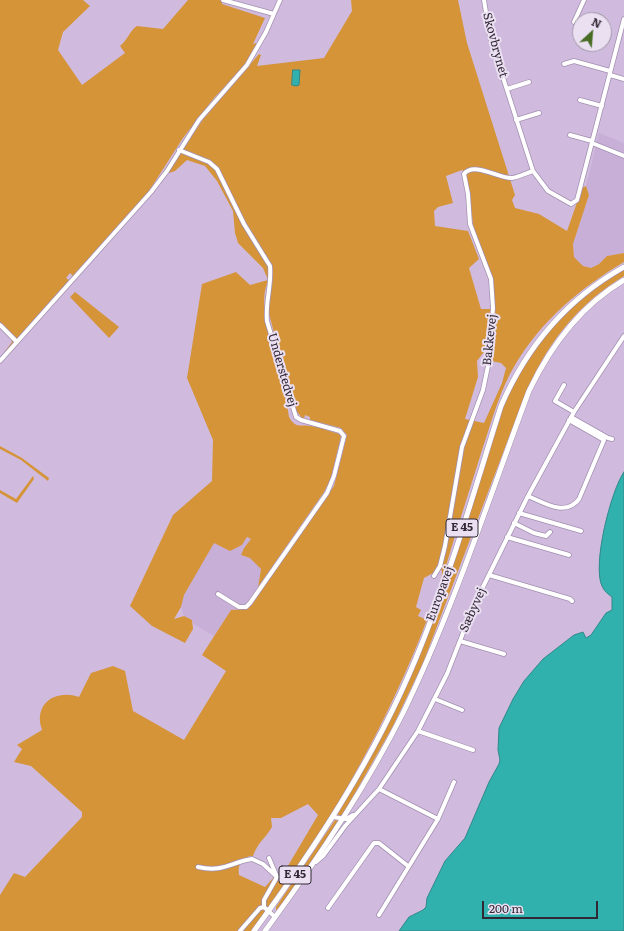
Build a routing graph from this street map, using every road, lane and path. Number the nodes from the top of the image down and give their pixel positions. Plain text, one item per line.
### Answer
1 (223, 0) edge
2 (280, 0) edge
3 (484, 0) edge
4 (584, 0) edge
5 (579, 12) edge
6 (274, 14) junction
7 (624, 19) edge
8 (564, 64) dead end
9 (610, 73) junction
10 (624, 79) edge
11 (529, 82) dead end
12 (507, 89) junction
13 (580, 100) dead end
14 (602, 106) junction
15 (539, 113) dead end
16 (516, 120) junction
17 (570, 135) dead end
18 (592, 142) junction
19 (179, 150) junction
20 (624, 156) edge
21 (533, 171) junction
22 (624, 267) edge
23 (624, 280) edge
24 (0, 325) edge
25 (624, 336) edge
26 (18, 342) junction
27 (0, 361) edge
28 (564, 385) dead end
29 (574, 412) junction
30 (570, 419) junction
31 (612, 439) dead end
32 (528, 496) junction
33 (519, 513) junction
34 (514, 522) junction
35 (581, 531) dead end
36 (550, 532) dead end
37 (506, 537) junction
38 (568, 555) dead end
39 (489, 575) junction
40 (434, 576) dead end
41 (218, 594) dead end
42 (572, 601) dead end
43 (460, 641) junction
44 (504, 654) dead end
45 (435, 699) junction
46 (462, 710) dead end
47 (418, 731) junction
48 (473, 750) dead end
49 (454, 782) dead end
50 (379, 788) junction
51 (363, 807) junction
52 (333, 817) junction
53 (344, 819) junction
54 (438, 819) junction
55 (269, 858) dead end
56 (314, 863) junction
57 (408, 866) junction
58 (198, 867) dead end
59 (277, 877) junction
60 (264, 906) junction
61 (328, 908) dead end
62 (269, 911) junction
63 (378, 915) dead end
64 (275, 917) junction
65 (240, 931) edge
66 (254, 931) edge
67 (265, 931) edge

1 - 6 street
2 - 6 street
3 - 12 street, Skovbrynet
4 - 5 street
6 - 19 street
7 - 9 street
8 - 9 street
9 - 10 street
9 - 14 street
11 - 12 street, Skovbrynet
12 - 16 street, Skovbrynet
13 - 14 street
14 - 18 street
15 - 16 street
16 - 21 street, Skovbrynet
17 - 18 street
18 - 20 street
18 - 21 street, Skovbrynet
19 - 26 street
19 - 41 street, Understedvej
21 - 40 street, Bakkevej
22 - 52 main road, Europavej / E 45
23 - 53 main road, Europavej / E 45
24 - 26 street
25 - 29 street, Sæbyvej
26 - 27 street
28 - 29 street
29 - 30 street, Sæbyvej
30 - 31 street
30 - 32 street, Sæbyvej
30 - 32 street
32 - 33 street, Sæbyvej
33 - 34 street, Sæbyvej
33 - 35 street
34 - 36 street
34 - 37 street, Sæbyvej
37 - 38 street
37 - 39 street, Sæbyvej
39 - 42 street
39 - 43 street, Sæbyvej
43 - 44 street
43 - 45 street, Sæbyvej
45 - 46 street
45 - 47 street, Sæbyvej
47 - 48 street
47 - 50 street, Sæbyvej
49 - 54 street
50 - 51 street, Sæbyvej
50 - 54 street
51 - 53 street, Sæbyvej
51 - 56 street, Sæbyvej
52 - 53 street
52 - 62 main road, Europavej / E 45
53 - 56 main road, Europavej / E 45
54 - 57 street
55 - 59 street
56 - 64 main road, Europavej / E 45
57 - 61 street
57 - 63 street
58 - 59 street
59 - 60 street
60 - 62 street
60 - 65 street
62 - 64 street
62 - 66 main road, Europavej / E 45
64 - 67 main road, Europavej / E 45

